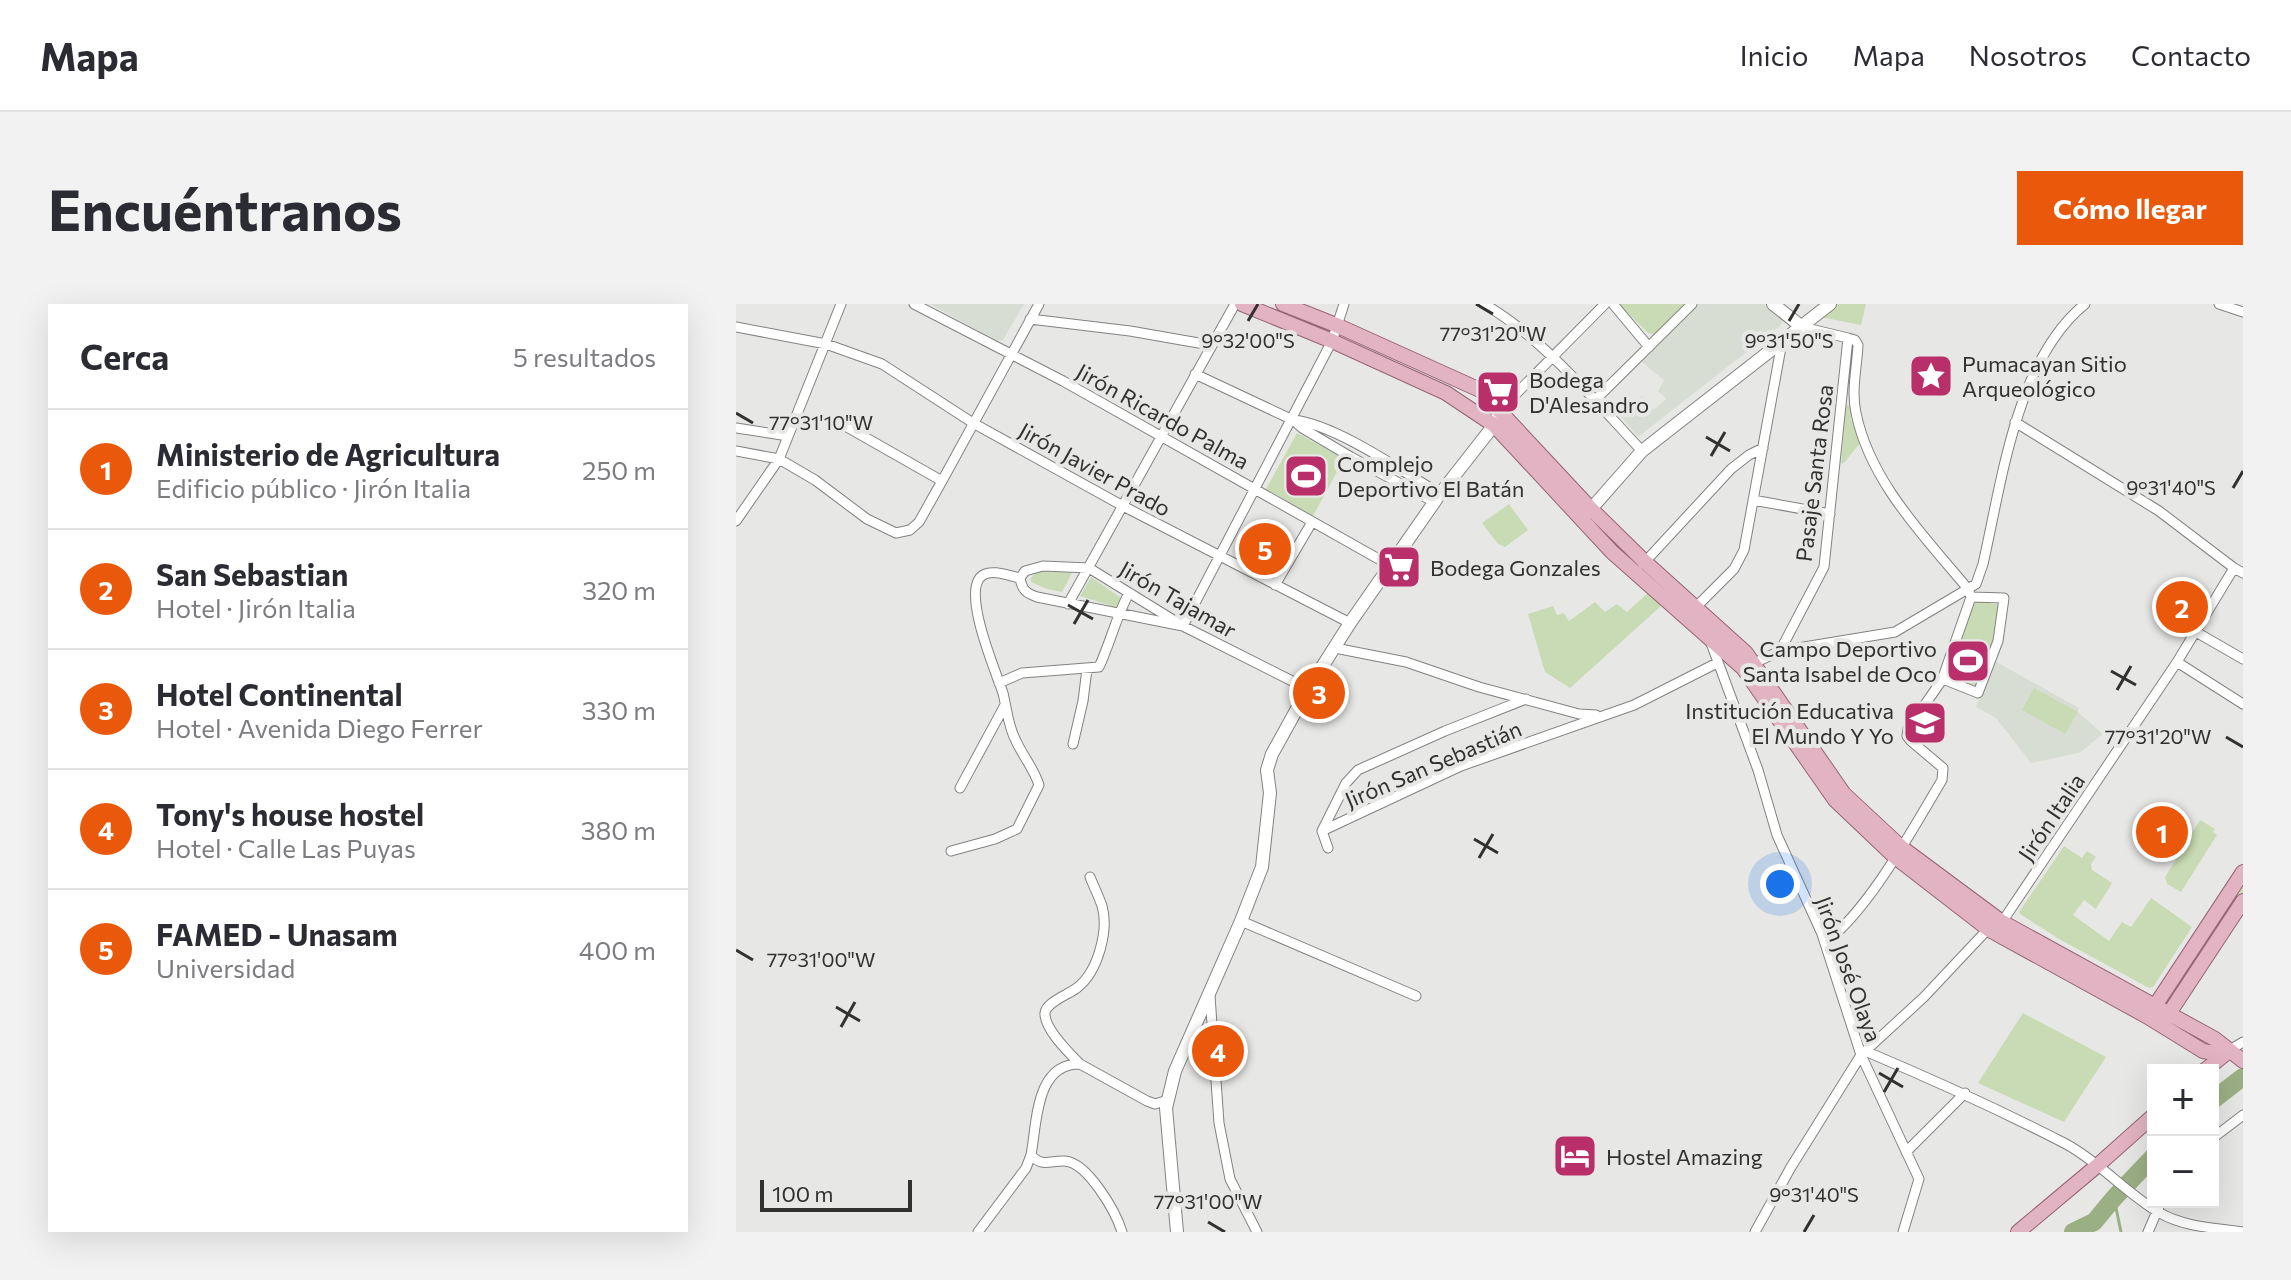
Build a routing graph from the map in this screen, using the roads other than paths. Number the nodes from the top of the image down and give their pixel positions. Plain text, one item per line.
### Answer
1 (841, 304) edge
2 (914, 304) edge
3 (1039, 304) edge
4 (1235, 304) edge
5 (1242, 304) edge
6 (1283, 304) edge
7 (1344, 304) edge
8 (1484, 304) edge
9 (1605, 304) edge
10 (1613, 304) edge
11 (1692, 304) edge
12 (1773, 304) edge
13 (1830, 304) edge
14 (2085, 304) edge
15 (2219, 304) edge
16 (2243, 312) edge
17 (1030, 319) junction
18 (1336, 325) junction
19 (736, 327) edge
20 (1802, 327) junction
21 (1848, 338) junction
22 (1332, 341) junction
23 (1782, 342) junction
24 (826, 344) junction
25 (1210, 345) junction
26 (1649, 347) junction
27 (1010, 356) junction
28 (1550, 357) junction
29 (1195, 374) junction
30 (1595, 400) junction
31 (1500, 410) junction
32 (1293, 420) junction
33 (2015, 422) junction
34 (973, 423) junction
35 (1494, 425) junction
36 (847, 427) dead end
37 (736, 428) edge
38 (788, 436) junction
39 (1162, 436) junction
40 (1763, 448) junction
41 (736, 451) edge
42 (1642, 451) junction
43 (779, 459) junction
44 (942, 481) junction
45 (1256, 489) junction
46 (1437, 498) junction
47 (1753, 500) junction
48 (1123, 506) junction
49 (1585, 513) junction
50 (1830, 514) junction
51 (736, 521) edge
52 (1312, 522) junction
53 (1219, 556) junction
54 (1391, 566) junction
55 (1089, 568) junction
56 (1640, 568) junction
57 (2238, 570) edge
58 (1022, 575) junction
59 (1275, 585) junction
60 (1129, 593) junction
61 (1970, 593) junction
62 (1068, 604) junction
63 (1691, 612) junction
64 (1118, 614) junction
65 (1350, 623) junction
66 (1714, 624) junction
67 (1183, 626) junction
68 (2196, 632) junction
69 (1710, 639) junction
70 (1335, 648) junction
71 (1780, 651) junction
72 (2243, 659) edge
73 (2177, 662) junction
74 (1717, 663) junction
75 (1749, 666) junction
76 (1087, 669) junction
77 (1943, 679) junction
78 (999, 683) junction
79 (1308, 689) junction
80 (1526, 699) junction
81 (2243, 704) edge
82 (1005, 705) junction
83 (1603, 715) junction
84 (1073, 744) dead end
85 (960, 788) dead end
86 (1322, 831) junction
87 (1328, 848) dead end
88 (951, 851) dead end
89 (1898, 852) junction
90 (2243, 872) edge
91 (1090, 877) dead end
92 (2243, 901) edge
93 (1241, 921) junction
94 (1995, 925) junction
95 (1825, 943) junction
96 (1210, 993) junction
97 (1416, 996) dead end
98 (2158, 1015) junction
99 (2243, 1042) edge
100 (1863, 1053) junction
101 (2237, 1057) edge
102 (1080, 1064) junction
103 (1965, 1093) junction
104 (1168, 1100) junction
105 (2243, 1115) edge
106 (2147, 1123) edge
107 (2216, 1136) edge
108 (1906, 1152) junction
109 (1031, 1155) junction
110 (2104, 1170) junction
111 (2147, 1201) edge
112 (2154, 1208) edge
113 (2157, 1208) edge
114 (978, 1232) edge
115 (1122, 1232) edge
116 (1177, 1232) edge
117 (1257, 1232) edge
118 (1755, 1232) edge
119 (1903, 1232) edge
120 (2018, 1232) edge
121 (2148, 1232) edge
122 (2243, 1232) edge

1 - 24 street
2 - 27 street, Jirón Ricardo Palma
3 - 17 street
4 - 25 street
5 - 22 main road
6 - 18 main road
7 - 18 street
8 - 28 street
9 - 28 street
10 - 26 street
11 - 26 street
12 - 20 street
13 - 20 street
14 - 33 street
15 - 16 street
17 - 25 street
17 - 27 street
18 - 22 street
18 - 31 main road
19 - 24 street, Jirón Javier Prado
20 - 21 street
20 - 23 street
21 - 50 street, Pasaje Santa Rosa
21 - 61 street
22 - 32 street
22 - 35 main road
23 - 40 street
23 - 42 street
24 - 34 street, Jirón Javier Prado
24 - 38 street
25 - 29 street
26 - 30 street
27 - 34 street
27 - 39 street, Jirón Ricardo Palma
28 - 30 street
28 - 31 street
29 - 32 street
29 - 39 street
30 - 42 street
31 - 35 street
31 - 49 main road
32 - 45 street
32 - 46 street
33 - 57 street
33 - 61 street
34 - 44 street
34 - 48 street, Jirón Javier Prado
35 - 46 street
35 - 49 main road
36 - 44 street
37 - 38 street
38 - 43 street
39 - 45 street, Jirón Ricardo Palma
39 - 48 street
40 - 47 street
40 - 56 street
41 - 43 street
42 - 49 street
43 - 44 street
43 - 51 street
45 - 52 street, Jirón Ricardo Palma
45 - 53 street
46 - 54 street
47 - 50 street
47 - 63 street
48 - 53 street, Jirón Javier Prado
48 - 55 street
49 - 56 main road
50 - 71 street, Pasaje Santa Rosa
52 - 54 street, Jirón Ricardo Palma
52 - 59 street
53 - 59 street, Jirón Javier Prado
53 - 67 street
54 - 65 street
55 - 58 street, Jirón Tajamar
55 - 60 street, Jirón Tajamar
55 - 62 street
56 - 63 main road
57 - 68 street, Jirón Italia
58 - 62 street
58 - 78 street, Jirón Tajamar
59 - 65 street, Jirón Javier Prado
60 - 64 street
60 - 67 street, Jirón Tajamar
61 - 71 street
61 - 77 street
61 - 77 street
62 - 64 street
63 - 66 main road
63 - 69 main road
64 - 67 street
64 - 76 street
65 - 70 street
66 - 69 street
66 - 75 main road
67 - 79 street, Jirón Tajamar
68 - 72 street
68 - 73 street, Jirón Italia
69 - 74 street, Jirón José Olaya
69 - 75 main road
70 - 79 street
70 - 80 street
71 - 75 street
73 - 81 street
73 - 94 street, Jirón Italia
74 - 83 street, Jirón San Sebastián
74 - 95 street, Jirón José Olaya
75 - 89 main road
76 - 78 street
76 - 84 street
77 - 89 street
78 - 82 street
79 - 93 street
80 - 83 street
80 - 86 street
82 - 85 street
82 - 88 street
83 - 86 street, Jirón San Sebastián
86 - 87 street
89 - 94 main road
89 - 95 street
90 - 98 main road
91 - 102 street
92 - 98 main road
93 - 96 street
93 - 97 street
94 - 98 main road
94 - 100 street, Jirón Italia
95 - 100 street, Jirón José Olaya
96 - 104 street
96 - 117 street
98 - 101 main road
99 - 101 street
100 - 103 street, Jirón José Olaya
100 - 108 street, Jirón José Olaya
100 - 118 street, Jirón Italia
102 - 104 street
102 - 109 street
103 - 108 street
103 - 110 street, Jirón José Olaya
104 - 116 street
105 - 107 street
106 - 110 main road
108 - 119 street, Jirón José Olaya
109 - 114 street
109 - 115 street
110 - 111 street, Jirón José Olaya
110 - 120 main road
112 - 121 street
113 - 122 street, Jirón José Olaya

